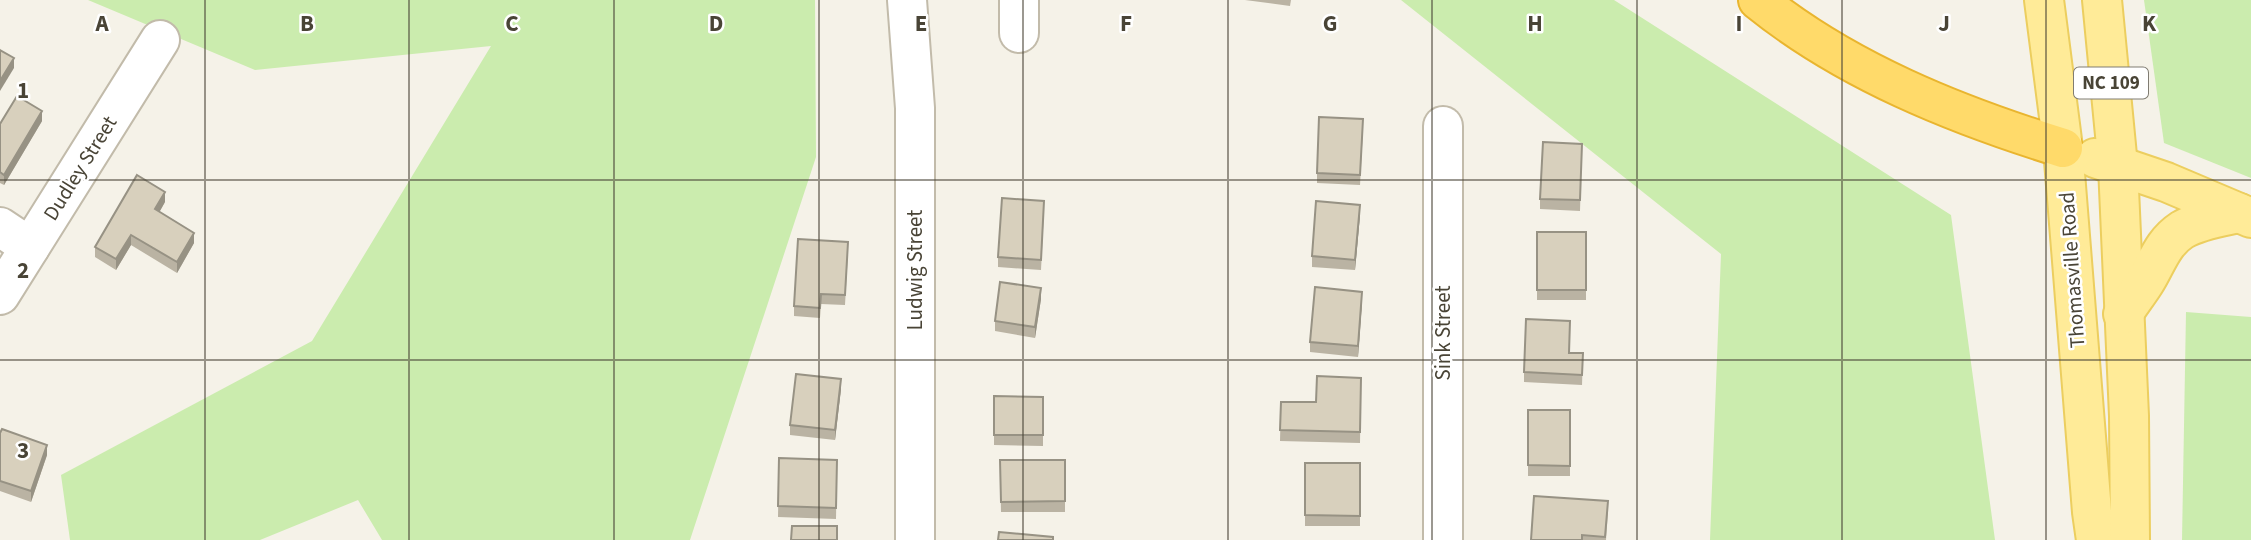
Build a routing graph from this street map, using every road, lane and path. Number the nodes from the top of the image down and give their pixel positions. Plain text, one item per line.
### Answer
1 (907, 0) edge
2 (1758, 0) edge
3 (2044, 0) edge
4 (2102, 0) edge
5 (160, 40) dead end
6 (1443, 126) dead end
7 (2063, 148) junction
8 (2118, 166) junction
9 (2245, 216) edge
10 (15, 237) edge
11 (0, 295) edge
12 (2123, 314) junction
13 (915, 540) edge
14 (1443, 540) edge
15 (2096, 540) edge
16 (2130, 540) edge

1 - 13 street, Ludwig Street
2 - 7 highway
3 - 7 main road, Thomasville Road / NC 109
4 - 8 main road, NC 109
5 - 10 street, Dudley Street
6 - 14 street, Sink Street
7 - 8 main road
7 - 15 main road, Thomasville Road
8 - 9 main road
8 - 12 main road
9 - 12 main road
10 - 11 street, Dudley Street
12 - 16 main road

